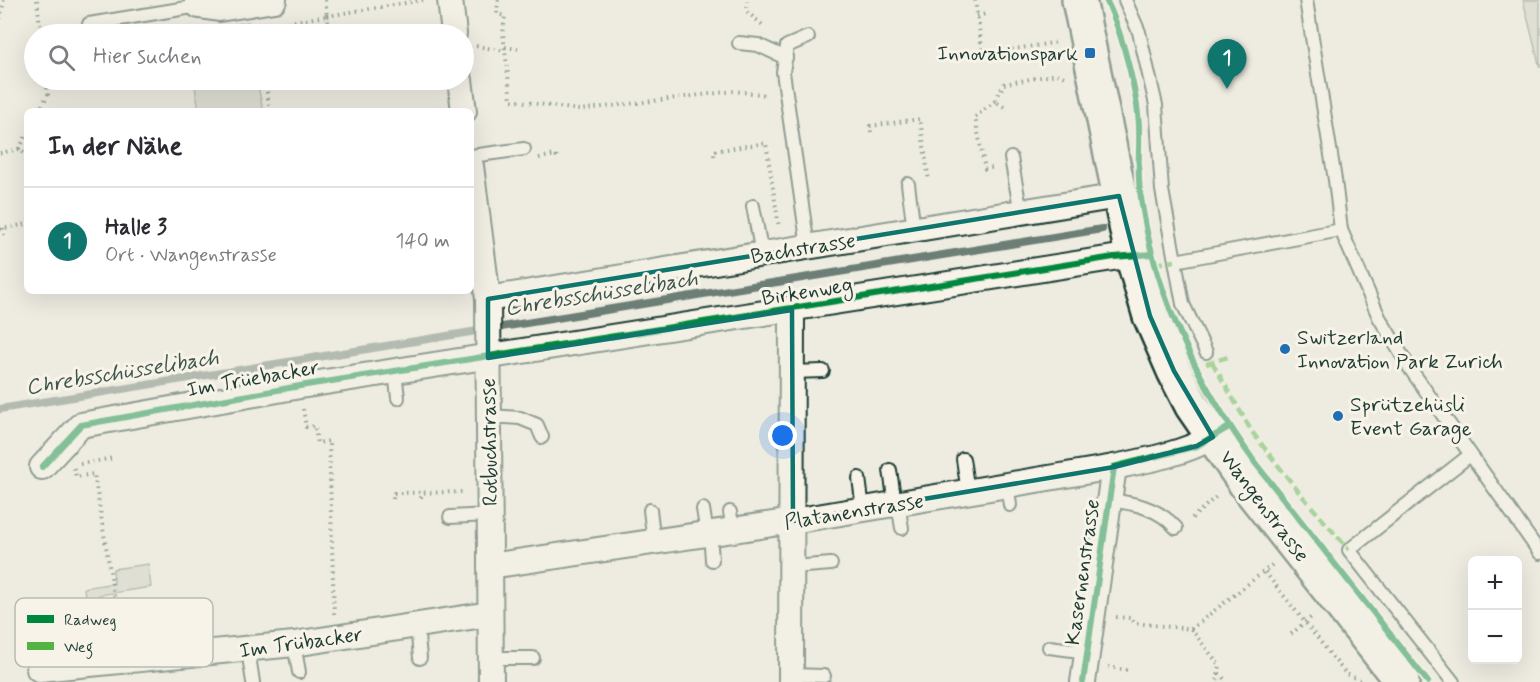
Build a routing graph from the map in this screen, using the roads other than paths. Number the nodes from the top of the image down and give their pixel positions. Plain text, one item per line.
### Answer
1 (274, 0) edge
2 (450, 0) edge
3 (1079, 0) edge
4 (1125, 0) edge
5 (1306, 0) edge
6 (198, 3) edge
7 (89, 24) dead end
8 (457, 24) edge
9 (808, 37) dead end
10 (739, 43) dead end
11 (786, 58) junction
12 (461, 90) edge
13 (464, 108) edge
14 (524, 149) dead end
15 (474, 156) edge
16 (1012, 161) road end
17 (908, 184) dead end
18 (1119, 196) junction
19 (753, 206) dead end
20 (1021, 213) junction
21 (474, 218) edge
22 (914, 230) junction
23 (1341, 230) junction
24 (807, 242) junction
25 (476, 253) edge
26 (762, 254) junction
27 (1132, 255) junction
28 (1175, 261) junction
29 (488, 306) junction
30 (792, 310) junction
31 (488, 351) junction
32 (1206, 352) dead end
33 (823, 371) dead end
34 (394, 372) junction
35 (792, 372) junction
36 (398, 398) dead end
37 (489, 416) junction
38 (542, 436) dead end
39 (1214, 437) junction
40 (1470, 455) junction
41 (963, 459) dead end
42 (42, 467) dead end
43 (1114, 467) junction
44 (890, 470) dead end
45 (859, 478) dead end
46 (968, 492) junction
47 (1109, 500) junction
48 (896, 504) junction
49 (703, 509) dead end
50 (863, 509) junction
51 (650, 510) dead end
52 (489, 515) junction
53 (450, 517) dead end
54 (793, 521) junction
55 (1181, 525) road end
56 (720, 527) junction
57 (902, 528) dead end
58 (1534, 536) edge
59 (654, 542) junction
60 (1540, 552) edge
61 (712, 560) dead end
62 (831, 564) dead end
63 (490, 566) junction
64 (793, 567) junction
65 (490, 614) junction
66 (417, 625) junction
67 (294, 644) junction
68 (1049, 647) dead end
69 (248, 650) junction
70 (213, 653) edge
71 (420, 658) dead end
72 (491, 658) junction
73 (532, 658) dead end
74 (1095, 659) junction
75 (61, 667) edge
76 (39, 669) dead end
77 (299, 672) dead end
78 (824, 676) dead end
79 (791, 678) edge
80 (253, 682) edge
81 (491, 682) edge
82 (1083, 682) edge
83 (1402, 682) edge
84 (1453, 682) edge

1 - 6 street
2 - 8 street
3 - 18 main road, Wangenstrasse
4 - 28 lane
5 - 23 lane
6 - 7 lane
9 - 11 lane
10 - 11 lane
11 - 24 lane
12 - 13 street
14 - 15 lane
16 - 20 lane
17 - 22 lane
18 - 20 street, Bachstrasse
18 - 27 main road, Wangenstrasse
19 - 26 lane
20 - 22 street, Bachstrasse
21 - 25 street, Rotbuchstrasse
22 - 24 street, Bachstrasse
23 - 28 lane
23 - 40 lane
24 - 26 street, Bachstrasse
25 - 29 street, Rotbuchstrasse
26 - 29 street, Bachstrasse
27 - 30 street, Birkenweg
27 - 39 main road, Wangenstrasse
28 - 32 lane
29 - 31 street, Rotbuchstrasse
30 - 31 street, Birkenweg
30 - 35 street
31 - 34 street, Im Trüebacker
31 - 37 street, Rotbuchstrasse
33 - 35 lane
34 - 36 lane
34 - 42 street, Im Trüebacker
35 - 54 street
37 - 38 lane
37 - 52 street, Rotbuchstrasse
39 - 43 street, Platanenstrasse
39 - 83 main road, Wangenstrasse
40 - 58 lane
40 - 84 lane
41 - 46 lane
43 - 46 street, Platanenstrasse
43 - 47 street, Kasernenstrasse
44 - 48 lane
45 - 50 lane
46 - 48 street, Platanenstrasse
47 - 55 lane
47 - 74 street, Kasernenstrasse
48 - 50 street, Platanenstrasse
48 - 57 lane
49 - 56 lane
50 - 54 street, Platanenstrasse
51 - 59 lane
52 - 53 lane
52 - 63 street, Rotbuchstrasse
54 - 56 street, Platanenstrasse
54 - 64 street
56 - 59 street, Platanenstrasse
56 - 61 lane
58 - 60 lane
59 - 63 street, Platanenstrasse
62 - 64 lane
63 - 65 street, Rotbuchstrasse
64 - 79 street
65 - 66 street, Im Trübacker
65 - 72 street, Rotbuchstrasse
66 - 67 street, Im Trübacker
66 - 71 lane
67 - 69 street, Im Trübacker
67 - 77 lane
68 - 74 lane
69 - 70 street, Im Trübacker
69 - 80 lane
72 - 73 lane
72 - 81 street, Rotbuchstrasse
74 - 82 street, Kasernenstrasse
75 - 76 street, Im Trübacker
78 - 79 lane

